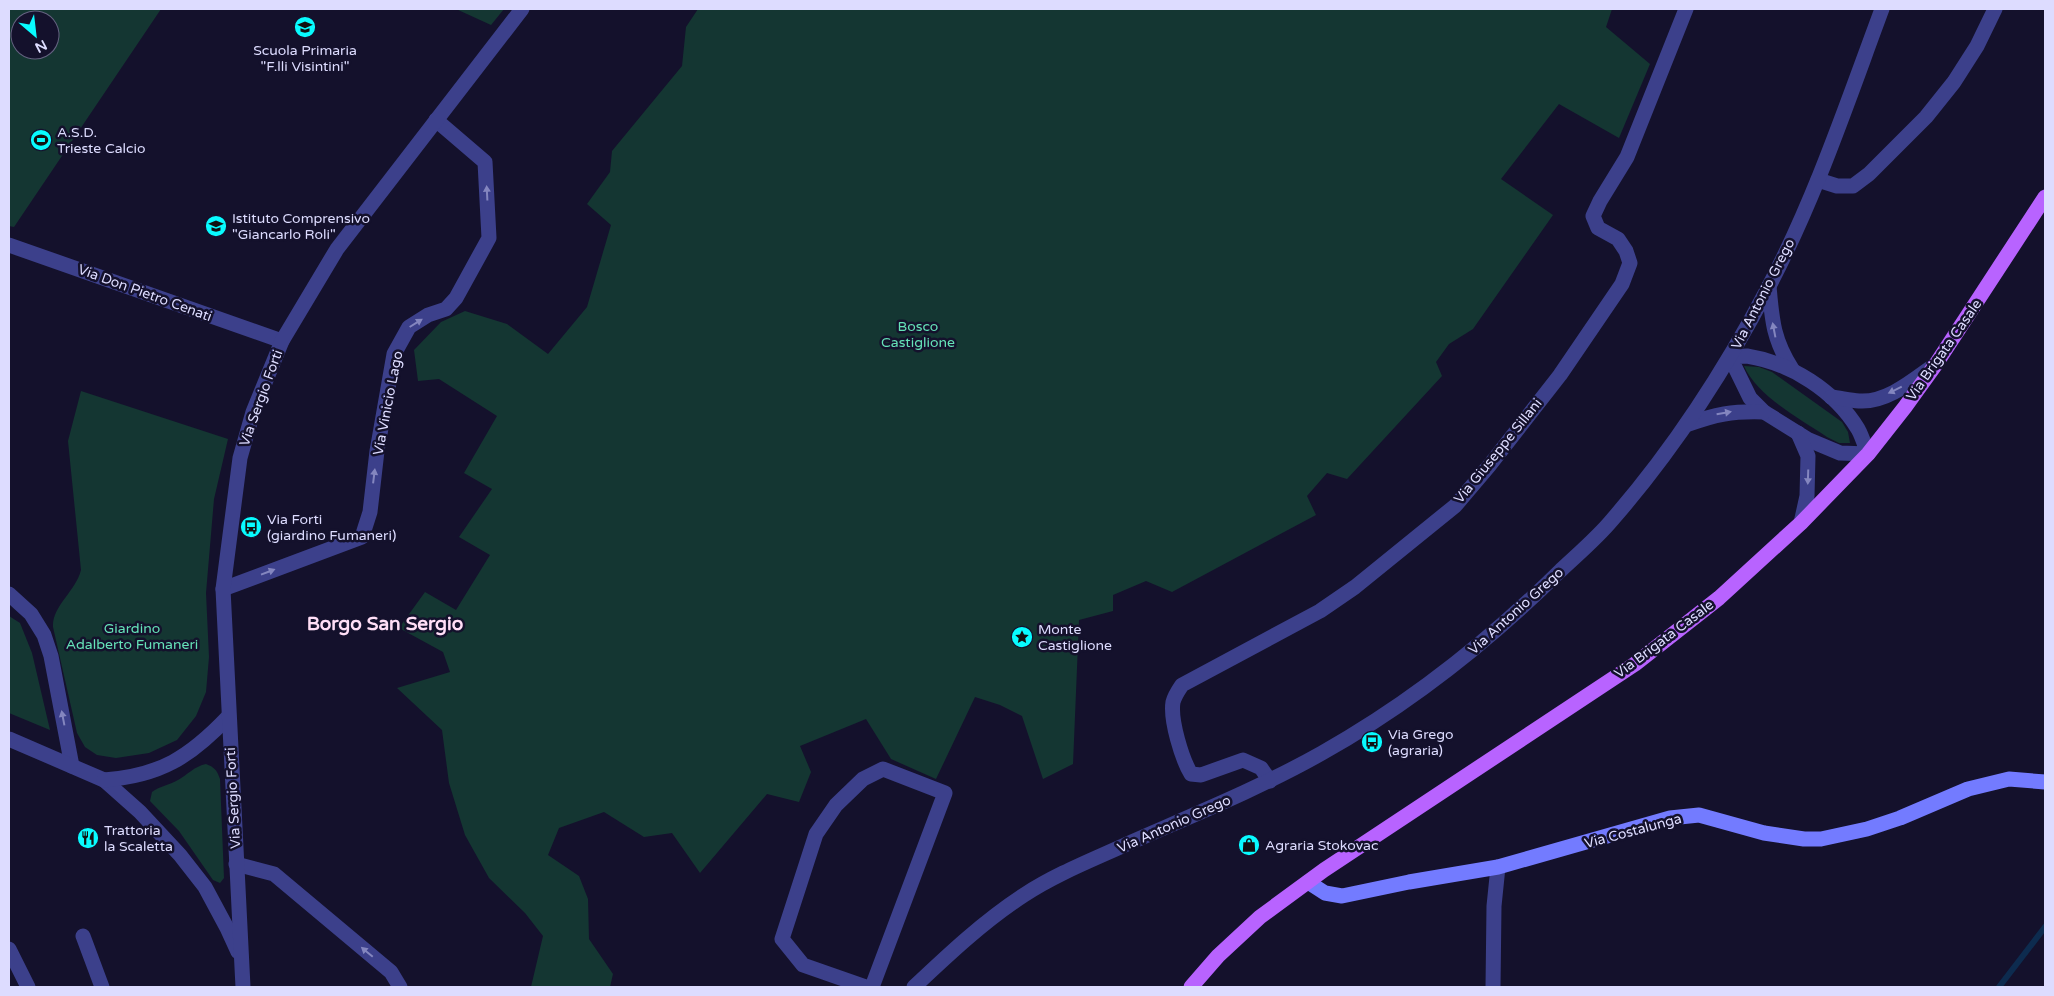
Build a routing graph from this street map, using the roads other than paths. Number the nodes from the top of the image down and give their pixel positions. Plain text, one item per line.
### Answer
1 (522, 9) edge
2 (1686, 9) edge
3 (1882, 9) edge
4 (1995, 9) edge
5 (436, 120) junction
6 (1818, 180) junction
7 (2045, 197) edge
8 (9, 245) edge
9 (1769, 286) junction
10 (282, 340) junction
11 (1730, 357) junction
12 (1936, 364) junction
13 (1792, 369) junction
14 (1831, 397) junction
15 (1764, 412) junction
16 (1686, 425) junction
17 (1798, 433) junction
18 (1868, 454) junction
19 (1802, 523) junction
20 (223, 589) junction
21 (9, 594) edge
22 (228, 717) junction
23 (9, 739) edge
24 (72, 766) junction
25 (104, 780) junction
26 (1270, 781) junction
27 (2045, 782) edge
28 (236, 864) junction
29 (1498, 867) junction
30 (1308, 882) junction
31 (83, 936) dead end
32 (9, 949) edge
33 (242, 963) junction
34 (28, 987) edge
35 (102, 987) edge
36 (243, 987) edge
37 (400, 987) edge
38 (866, 987) edge
39 (872, 987) edge
40 (914, 987) edge
41 (1191, 987) edge
42 (1493, 987) edge

1 - 5 street, Via Sergio Forti
2 - 26 street, Via Giuseppe Sillani
3 - 6 street, Via Antonio Grego
4 - 6 street
5 - 10 street, Via Sergio Forti
20 -> 5 street, Via Vinicio Lago
6 - 9 street, Via Antonio Grego
7 - 12 main road, Via Brigata Casale
8 - 10 street, Via Don Pietro Cenati
9 - 11 street, Via Antonio Grego
13 -> 9 street
10 - 20 street, Via Sergio Forti
11 - 13 street
11 - 15 street
11 - 16 street, Via Antonio Grego
12 -> 14 street
12 - 18 main road, Via Brigata Casale
13 - 14 street
14 - 18 street
16 -> 15 street
15 - 17 street
16 - 26 street, Via Antonio Grego
17 - 18 street
17 -> 19 street
18 - 19 main road, Via Brigata Casale
19 - 30 main road, Via Brigata Casale
20 - 22 street, Via Sergio Forti
24 -> 21 street
22 - 25 street
22 - 28 street, Via Sergio Forti
23 - 24 street
24 - 25 street
25 - 33 street
26 - 40 street, Via Antonio Grego
27 - 29 street, Via Costalunga
28 - 33 street, Via Sergio Forti
37 -> 28 street, Via Sergio Forti
29 - 30 street, Via Costalunga
29 - 42 street
30 - 41 main road, Via Brigata Casale
31 - 35 street
32 - 34 street
33 - 36 street, Via Sergio Forti
38 - 39 street

